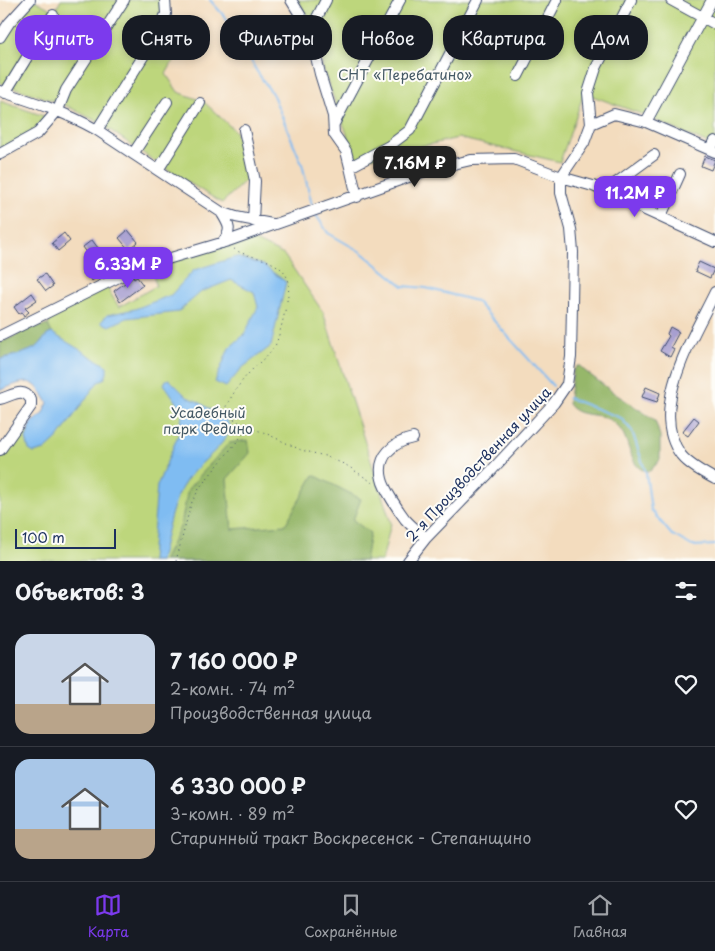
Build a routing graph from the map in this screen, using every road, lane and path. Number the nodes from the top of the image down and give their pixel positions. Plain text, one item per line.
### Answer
1 (30, 0) edge
2 (124, 0) edge
3 (165, 0) edge
4 (292, 0) edge
5 (326, 0) edge
6 (400, 0) edge
7 (478, 0) edge
8 (557, 0) edge
9 (631, 0) edge
10 (671, 0) edge
11 (712, 0) edge
12 (301, 15) edge
13 (318, 15) edge
14 (703, 17) junction
15 (715, 24) edge
16 (0, 37) edge
17 (23, 60) edge
18 (317, 60) edge
19 (518, 76) dead end
20 (2, 92) edge
21 (168, 102) dead end
22 (200, 102) dead end
23 (58, 110) junction
24 (646, 122) junction
25 (591, 124) junction
26 (334, 125) junction
27 (97, 130) junction
28 (244, 130) dead end
29 (713, 148) edge
30 (0, 154) edge
31 (133, 154) junction
32 (654, 155) dead end
33 (350, 167) junction
34 (158, 170) junction
35 (680, 174) dead end
36 (561, 176) junction
37 (605, 191) junction
38 (357, 196) junction
39 (220, 212) junction
40 (661, 216) junction
41 (253, 221) junction
42 (273, 224) junction
43 (225, 242) junction
44 (715, 242) edge
45 (715, 292) edge
46 (0, 336) edge
47 (0, 399) edge
48 (248, 428) junction
49 (414, 438) dead end
50 (0, 450) edge
51 (715, 479) edge
52 (375, 484) dead end
53 (426, 538) junction
54 (176, 561) edge
55 (408, 561) edge

1 - 16 street
2 - 23 street
3 - 27 street
4 - 12 street
5 - 13 street
6 - 26 street
7 - 33 street
8 - 19 street
9 - 25 street
10 - 14 street
11 - 14 street
14 - 15 street
14 - 24 street
17 - 20 street
18 - 26 street
20 - 23 street
21 - 31 street
22 - 34 street
23 - 27 street
23 - 30 street
24 - 25 street
24 - 29 street
25 - 36 street
26 - 33 street
27 - 31 street
28 - 41 street
31 - 34 street
32 - 37 street
33 - 38 street
34 - 39 street
35 - 40 street
36 - 37 street
36 - 38 street
36 - 53 street, 2-я Производственная улица
37 - 40 street
38 - 42 street
39 - 41 street
39 - 43 street
40 - 44 street
41 - 42 street
42 - 43 street
43 - 46 street
43 - 48 path
45 - 51 street
47 - 50 street
48 - 52 path
48 - 54 path
49 - 53 street
53 - 55 street, 2-я Производственная улица

